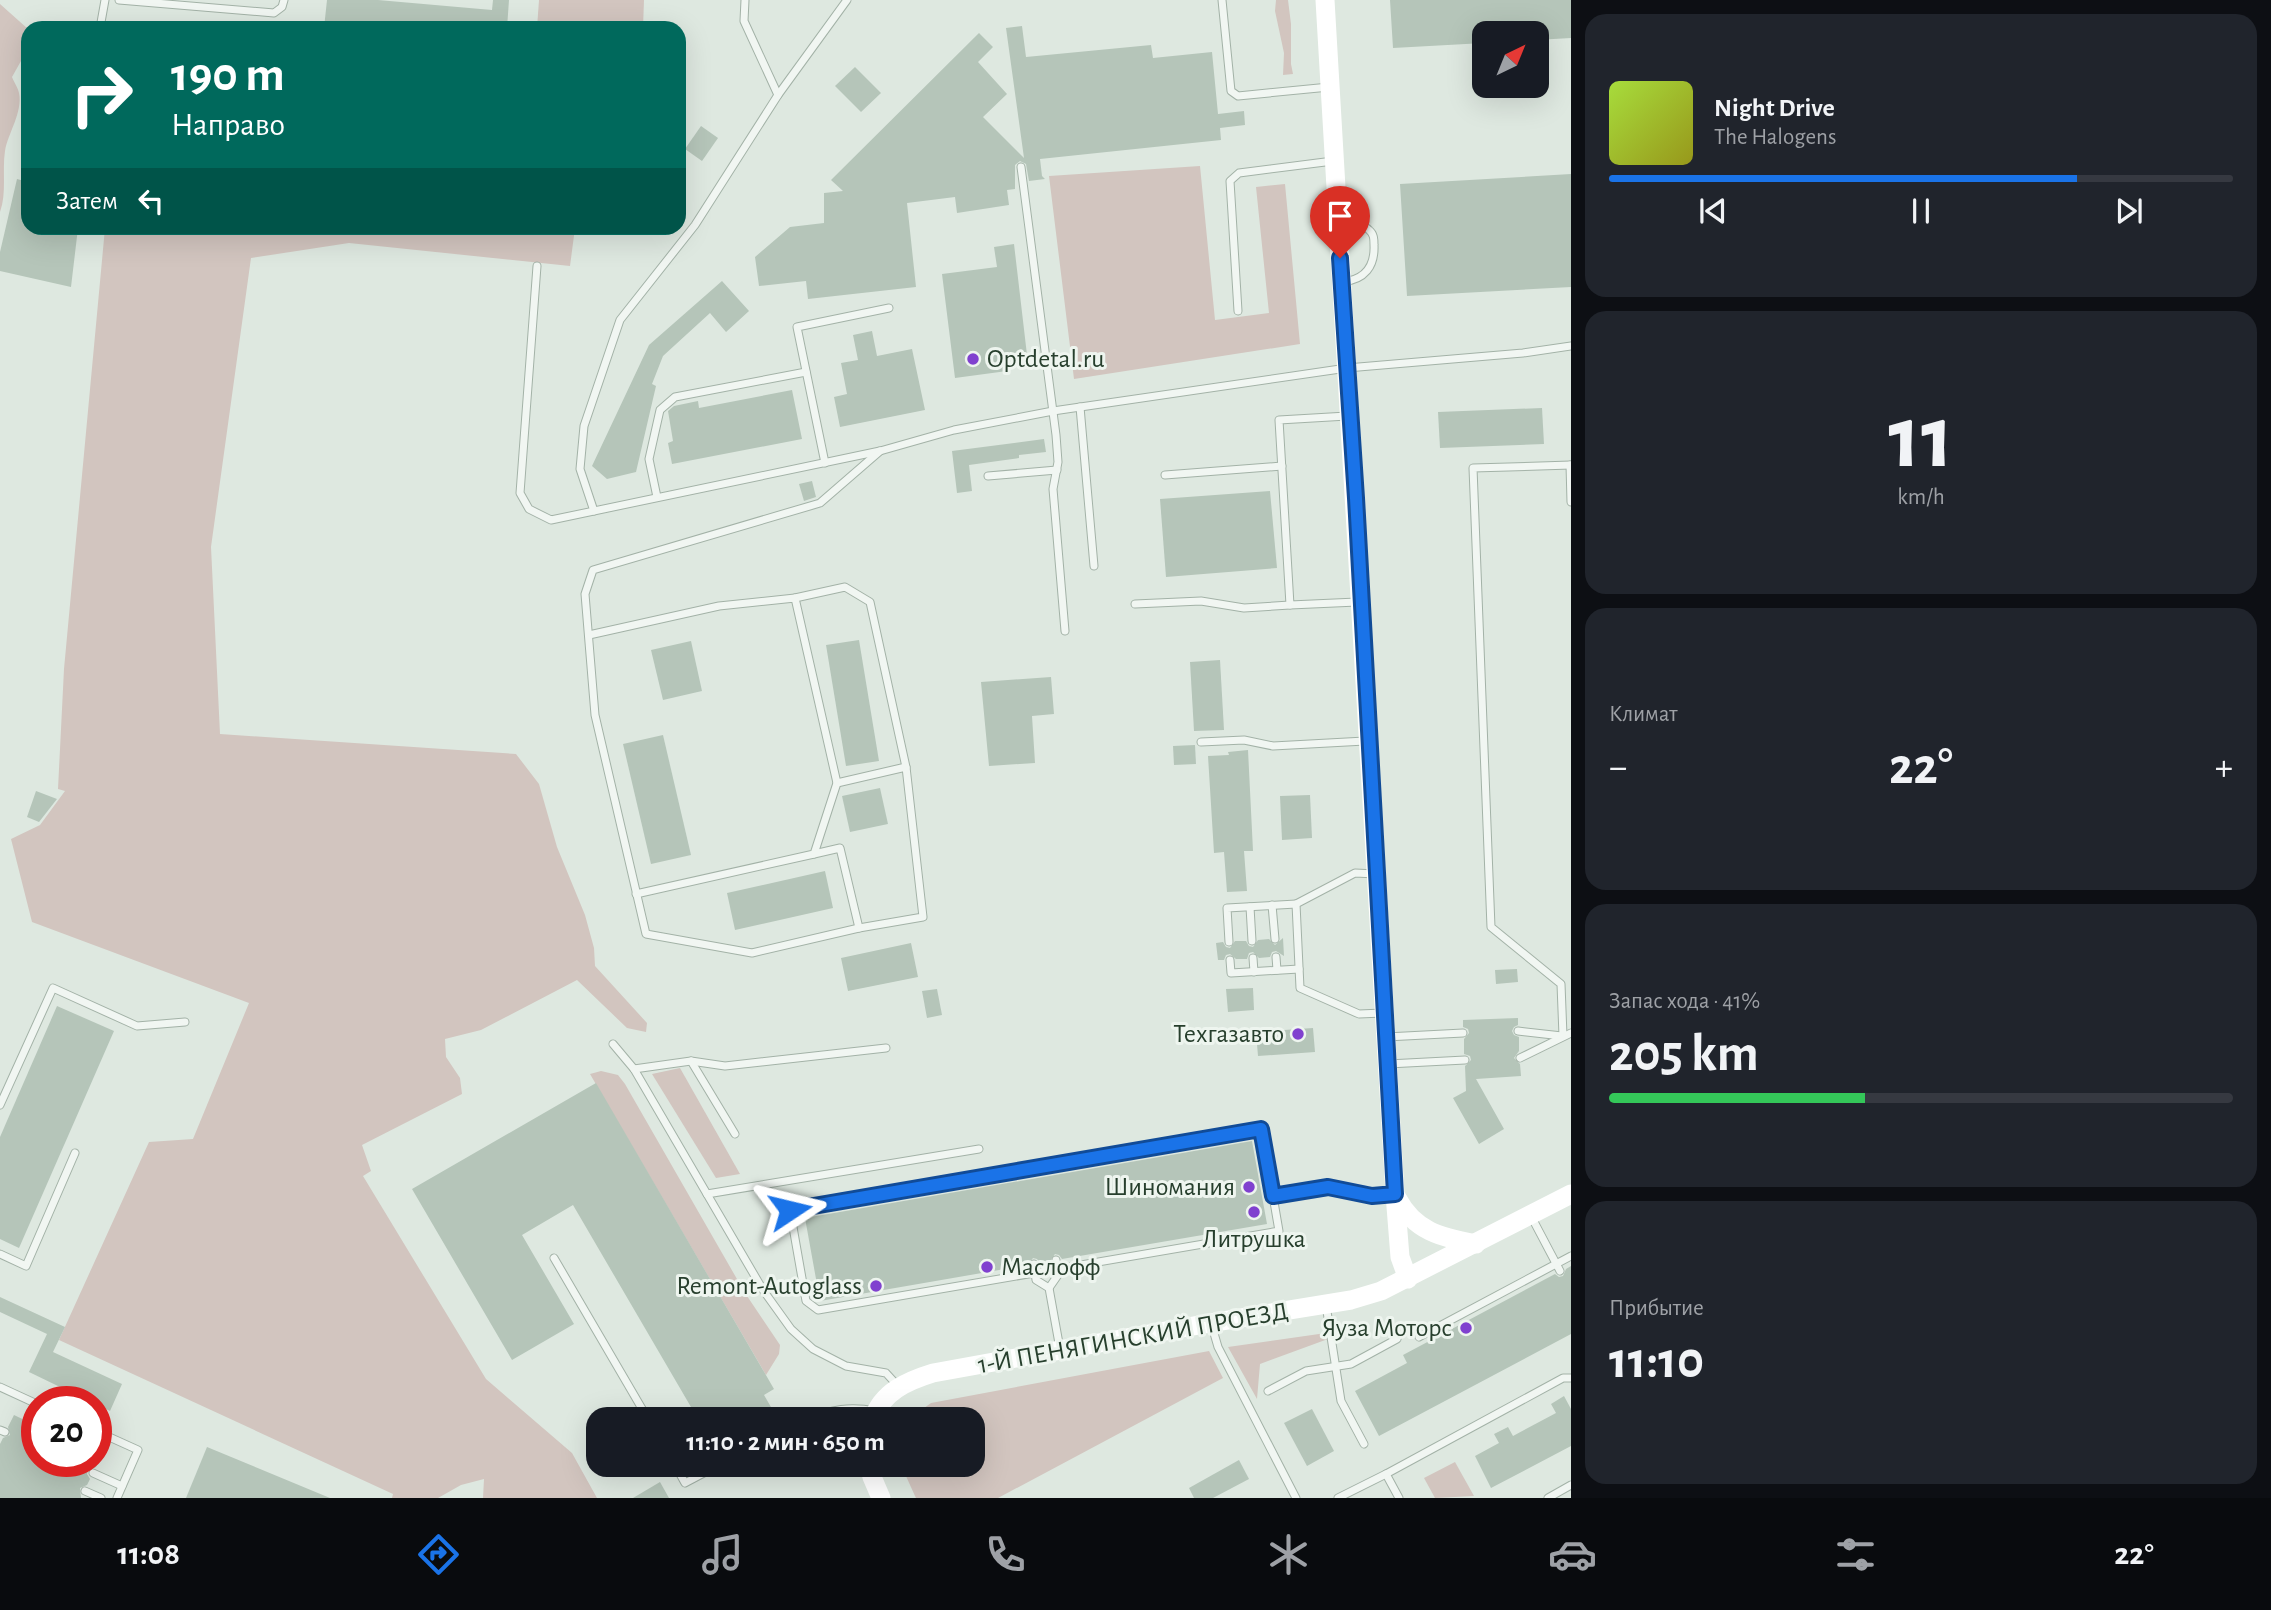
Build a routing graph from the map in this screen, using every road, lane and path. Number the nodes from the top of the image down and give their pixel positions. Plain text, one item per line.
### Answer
1 (105, 0) edge
2 (119, 0) edge
3 (284, 0) edge
4 (745, 0) edge
5 (847, 0) edge
6 (1222, 0) edge
7 (1325, 0) edge
8 (101, 21) edge
9 (1329, 87) junction
10 (778, 95) junction
11 (1334, 161) junction
12 (1021, 167) dead end
13 (1337, 210) junction
14 (537, 266) dead end
15 (1342, 282) junction
16 (889, 308) dead end
17 (1238, 311) dead end
18 (1571, 346) edge
19 (1347, 368) junction
20 (806, 372) junction
21 (1080, 407) junction
22 (1053, 411) junction
23 (1351, 416) junction
24 (880, 452) junction
25 (825, 463) junction
26 (1570, 465) edge
27 (1282, 466) junction
28 (1057, 470) junction
29 (1165, 475) dead end
30 (988, 476) dead end
31 (657, 497) junction
32 (1571, 502) edge
33 (593, 511) junction
34 (1094, 566) dead end
35 (795, 598) junction
36 (1362, 602) junction
37 (1135, 604) dead end
38 (1290, 605) junction
39 (1065, 631) dead end
40 (589, 635) junction
41 (1370, 740) junction
42 (1201, 742) dead end
43 (906, 767) junction
44 (837, 783) junction
45 (814, 854) junction
46 (1377, 874) junction
47 (636, 894) junction
48 (1296, 904) junction
49 (1272, 905) junction
50 (1250, 907) junction
51 (859, 928) junction
52 (1275, 939) dead end
53 (1252, 940) dead end
54 (1229, 942) dead end
55 (1276, 957) dead end
56 (1254, 958) dead end
57 (1230, 960) dead end
58 (1299, 969) junction
59 (1277, 970) junction
60 (1254, 972) junction
61 (1384, 1013) junction
62 (185, 1022) dead end
63 (1518, 1031) dead end
64 (1463, 1033) dead end
65 (1571, 1033) edge
66 (1563, 1036) junction
67 (1385, 1037) junction
68 (613, 1044) dead end
69 (886, 1048) dead end
70 (1520, 1058) dead end
71 (1465, 1060) dead end
72 (691, 1061) junction
73 (1387, 1064) junction
74 (634, 1069) junction
75 (0, 1105) edge
76 (735, 1135) dead end
77 (979, 1149) dead end
78 (75, 1153) dead end
79 (707, 1194) junction
80 (1395, 1194) junction
81 (1571, 1195) edge
82 (1273, 1196) junction
83 (1531, 1216) junction
84 (1476, 1244) junction
85 (0, 1254) edge
86 (1571, 1256) edge
87 (554, 1258) dead end
88 (1056, 1265) junction
89 (1034, 1268) junction
90 (1558, 1268) junction
91 (1408, 1279) junction
92 (1049, 1289) junction
93 (1326, 1304) junction
94 (1210, 1323) junction
95 (1419, 1337) dead end
96 (1397, 1339) dead end
97 (1060, 1350) junction
98 (1336, 1366) junction
99 (1571, 1378) edge
100 (0, 1387) edge
101 (898, 1387) junction
102 (1268, 1391) dead end
103 (21, 1397) edge
104 (641, 1407) edge
105 (881, 1407) edge
106 (112, 1438) edge
107 (1364, 1444) dead end
108 (1386, 1474) junction
109 (102, 1477) edge
110 (682, 1477) edge
111 (696, 1477) edge
112 (873, 1477) edge
113 (1571, 1485) edge
114 (122, 1486) junction
115 (85, 1491) dead end
116 (101, 1498) edge
117 (117, 1498) edge
118 (881, 1498) edge
119 (1296, 1498) edge
120 (1338, 1498) edge
121 (1399, 1498) edge
122 (1548, 1498) edge

1 - 8 lane
2 - 3 lane
4 - 10 lane
5 - 10 lane
6 - 9 lane
7 - 9 street
9 - 11 street
10 - 33 lane
11 - 13 street
11 - 17 lane
12 - 22 lane
13 - 15 street
13 - 15 lane
14 - 33 lane
15 - 19 street
16 - 20 lane
18 - 19 lane
19 - 21 lane
19 - 23 street
20 - 25 lane
20 - 31 lane
21 - 22 lane
21 - 34 lane
22 - 24 lane
22 - 28 lane
23 - 27 lane
23 - 36 street
24 - 25 lane
24 - 40 lane
25 - 31 lane
26 - 32 lane
26 - 66 lane
27 - 29 lane
27 - 38 lane
28 - 30 lane
28 - 39 lane
31 - 33 lane
35 - 40 lane
35 - 43 lane
35 - 44 lane
36 - 38 lane
36 - 41 street
37 - 38 lane
40 - 47 lane
41 - 42 lane
41 - 46 street
43 - 44 lane
43 - 51 lane
44 - 45 lane
45 - 47 lane
45 - 51 lane
46 - 48 lane
46 - 61 street
47 - 51 lane
48 - 49 lane
48 - 58 lane
49 - 50 lane
49 - 52 lane
50 - 53 lane
50 - 54 lane
55 - 59 lane
56 - 60 lane
57 - 60 lane
58 - 59 lane
58 - 61 lane
59 - 60 lane
61 - 67 street
62 - 75 lane
63 - 66 lane
64 - 67 lane
65 - 66 lane
66 - 70 lane
67 - 73 street
68 - 74 lane
69 - 72 lane
71 - 73 lane
72 - 74 lane
72 - 76 lane
73 - 80 street
74 - 79 lane
77 - 79 lane
78 - 85 lane
79 - 101 lane
80 - 82 lane
80 - 84 street
80 - 91 street
81 - 83 street, 1-Й ПЕНЯГИНСКИЙ ПРОЕЗД
82 - 88 lane
82 - 89 lane
83 - 84 street, 1-Й ПЕНЯГИНСКИЙ ПРОЕЗД
83 - 90 lane
84 - 91 street, 1-Й ПЕНЯГИНСКИЙ ПРОЕЗД
86 - 90 lane
87 - 104 lane
88 - 89 lane
88 - 92 lane
89 - 92 lane
90 - 95 lane
91 - 93 street, 1-Й ПЕНЯГИНСКИЙ ПРОЕЗД
92 - 97 lane
93 - 94 street, 1-Й ПЕНЯГИНСКИЙ ПРОЕЗД
93 - 98 lane
94 - 97 street, 1-Й ПЕНЯГИНСКИЙ ПРОЕЗД
94 - 119 lane
96 - 98 lane
97 - 101 street, 1-Й ПЕНЯГИНСКИЙ ПРОЕЗД
98 - 102 lane
98 - 107 lane
99 - 108 lane
100 - 103 lane
101 - 105 street, 1-Й ПЕНЯГИНСКИЙ ПРОЕЗД
106 - 114 lane
108 - 120 lane
108 - 121 lane
109 - 114 lane
110 - 111 lane
112 - 118 street
113 - 122 lane
114 - 117 lane
115 - 116 lane

